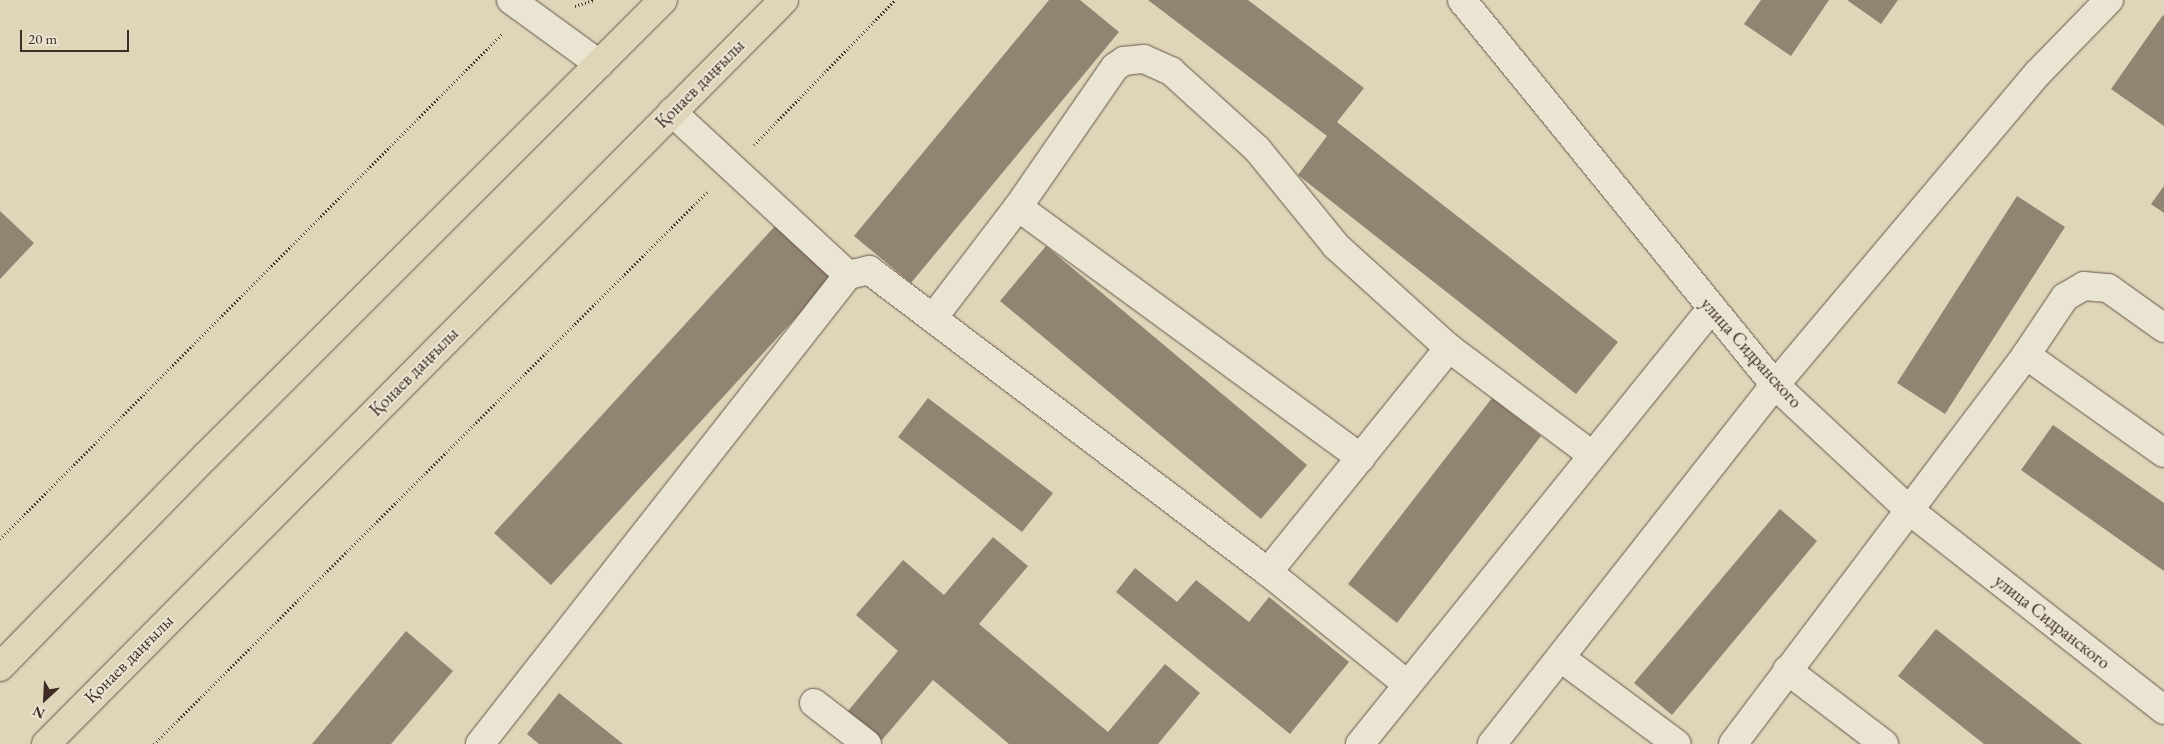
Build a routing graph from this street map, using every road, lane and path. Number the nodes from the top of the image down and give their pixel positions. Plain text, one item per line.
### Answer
1 (511, 0) edge
2 (594, 0) edge
3 (664, 0) edge
4 (784, 0) edge
5 (895, 0) edge
6 (1462, 0) edge
7 (2109, 0) edge
8 (538, 17) junction
9 (599, 64) junction
10 (672, 112) junction
11 (730, 169) junction
12 (1018, 206) junction
13 (848, 275) junction
14 (1711, 309) junction
15 (933, 318) junction
16 (2164, 328) edge
17 (1448, 348) junction
18 (2026, 354) junction
19 (1774, 385) junction
20 (2164, 453) edge
21 (1592, 454) junction
22 (1361, 458) junction
23 (1909, 510) junction
24 (0, 539) edge
25 (1268, 572) junction
26 (1561, 658) junction
27 (0, 667) edge
28 (1787, 670) junction
29 (1407, 684) junction
30 (814, 703) dead end
31 (2164, 710) edge
32 (46, 744) edge
33 (154, 744) edge
34 (480, 744) edge
35 (867, 744) edge
36 (1360, 744) edge
37 (1492, 744) edge
38 (1677, 744) edge
39 (1733, 744) edge
40 (1884, 744) edge

1 - 8 street
2 - 8 path
3 - 9 main road
4 - 10 main road, Қонаев даңғылы
5 - 11 path
6 - 14 street, улица Сидранского
7 - 19 street
8 - 9 street
8 - 24 path
9 - 27 main road
10 - 11 street
10 - 32 main road, Қонаев даңғылы
11 - 13 street
11 - 33 path
12 - 15 street
12 - 17 street
12 - 22 street
13 - 15 street
13 - 34 street
14 - 19 street, улица Сидранского
14 - 21 street
15 - 25 street
16 - 18 street
17 - 21 street
17 - 22 street
18 - 20 street
18 - 23 street
19 - 23 street, улица Сидранского
19 - 26 street
21 - 29 street
22 - 25 street
23 - 28 street
23 - 31 street, улица Сидранского
25 - 29 street
26 - 37 street
26 - 38 street
28 - 39 street
28 - 40 street
29 - 36 street
30 - 35 street

